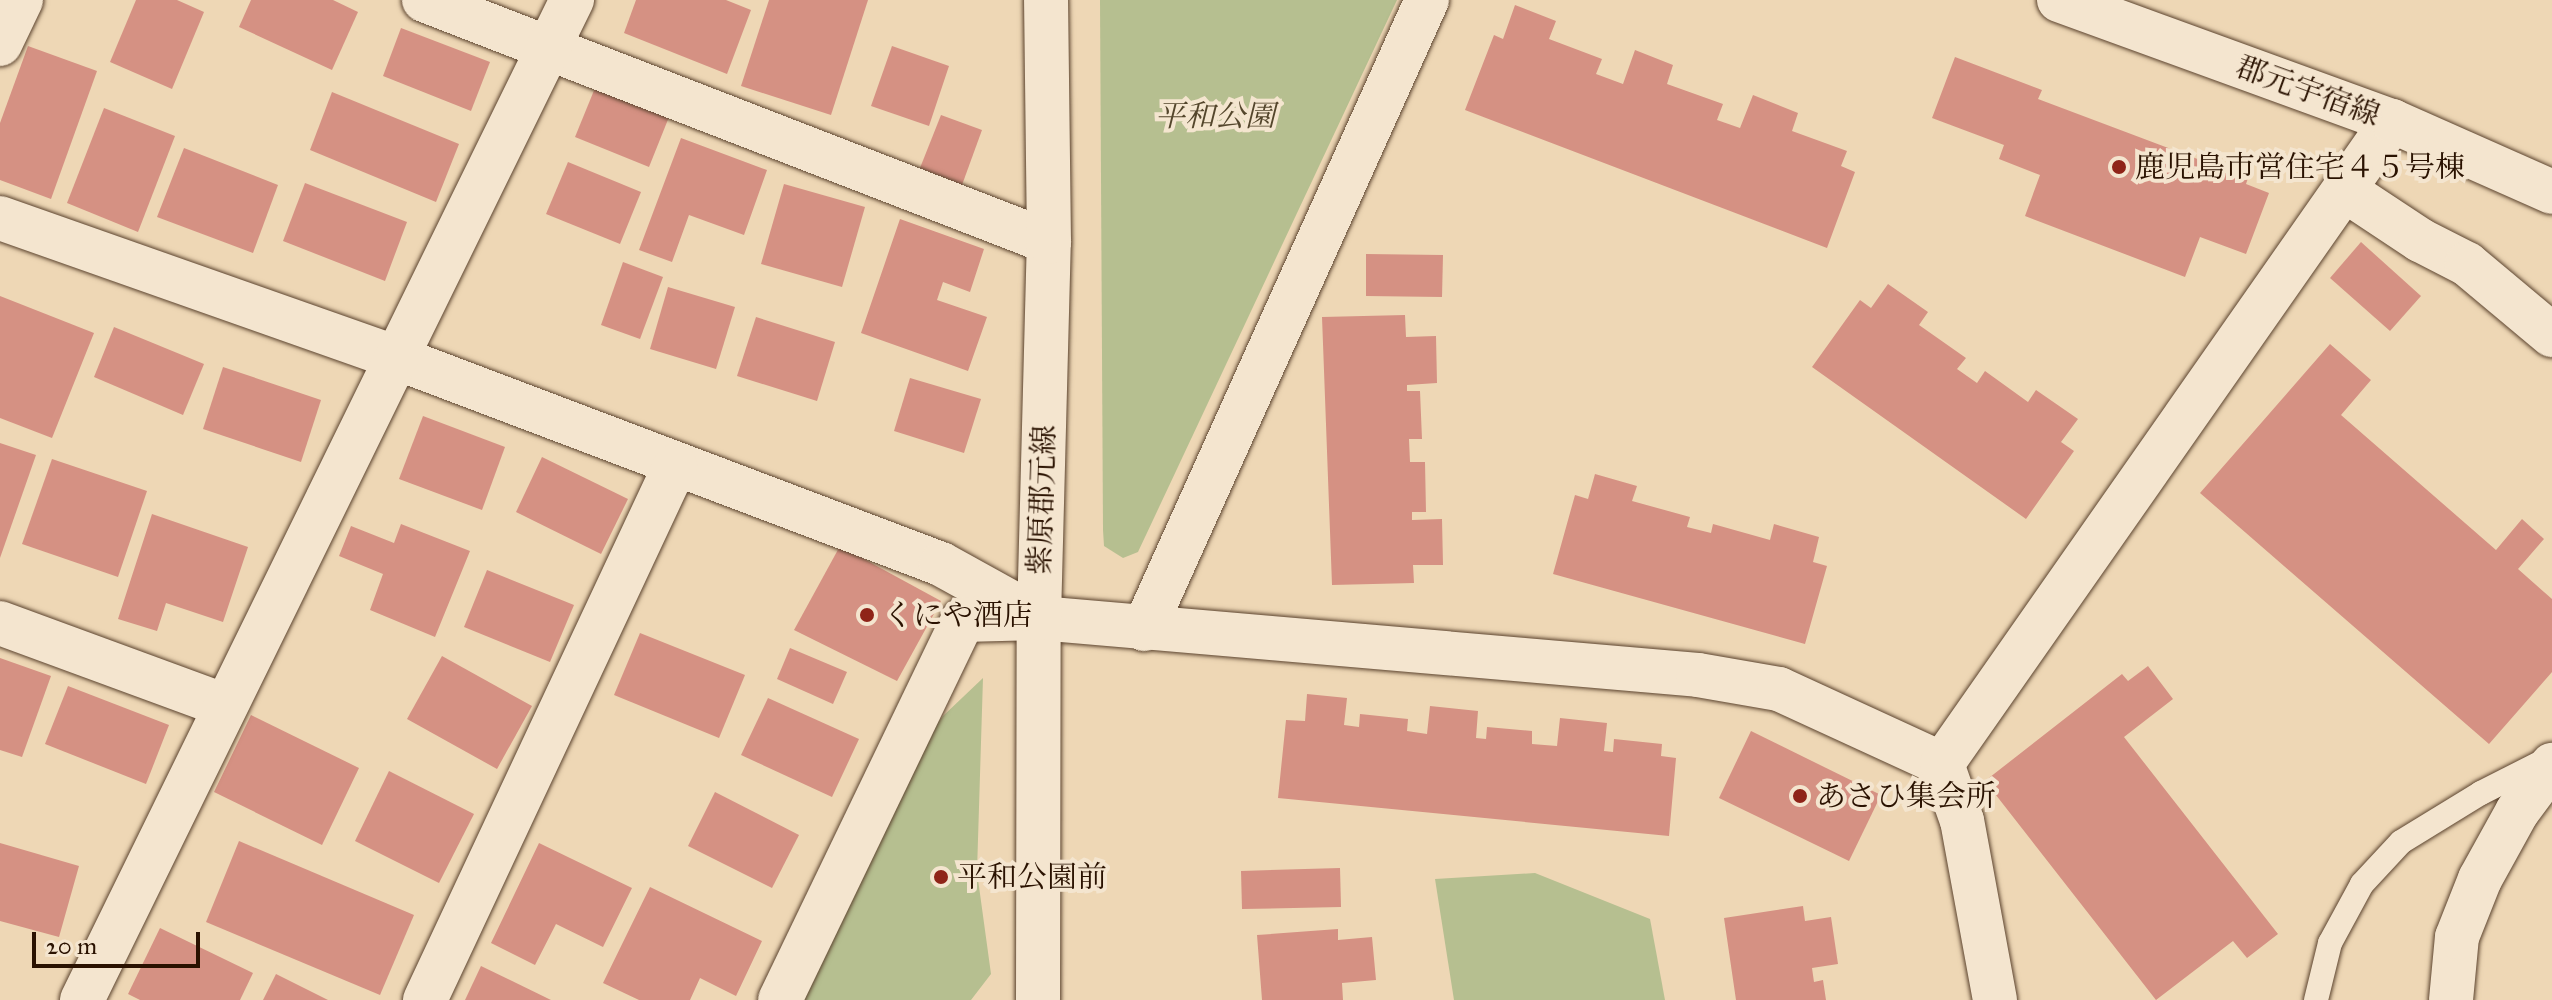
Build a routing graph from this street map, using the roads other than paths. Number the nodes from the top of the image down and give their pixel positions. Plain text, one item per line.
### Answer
1 (21, 0) edge
2 (424, 0) edge
3 (572, 0) edge
4 (1427, 0) edge
5 (2059, 0) edge
6 (1043, 1) edge
7 (0, 44) edge
8 (549, 48) junction
9 (2392, 121) junction
10 (2346, 191) junction
11 (2552, 192) edge
12 (0, 218) edge
13 (1049, 242) junction
14 (2552, 335) edge
15 (397, 358) junction
16 (675, 466) junction
17 (1039, 618) junction
18 (0, 623) edge
19 (1144, 629) junction
20 (225, 706) junction
21 (2552, 757) edge
22 (1942, 764) junction
23 (2552, 765) edge
24 (82, 1000) edge
25 (425, 1000) edge
26 (780, 1000) edge
27 (1038, 1000) edge
28 (1995, 1000) edge
29 (2316, 1000) edge
30 (2451, 1000) edge

1 - 7 street
2 - 8 street
3 - 8 street
4 - 19 street
5 - 9 street, 郡元宇宿線
6 - 13 street, 紫原郡元線
8 - 13 street
8 - 15 street
9 - 10 street
9 - 11 street, 郡元宇宿線
10 - 14 street
10 - 22 street
12 - 15 street
13 - 17 street, 紫原郡元線
15 - 16 street
15 - 20 street
16 - 17 street
16 - 25 street
17 - 19 street
17 - 26 street
17 - 27 street, 紫原郡元線
18 - 20 street
19 - 22 street
20 - 24 street
21 - 29 lane
22 - 28 street
23 - 30 street

